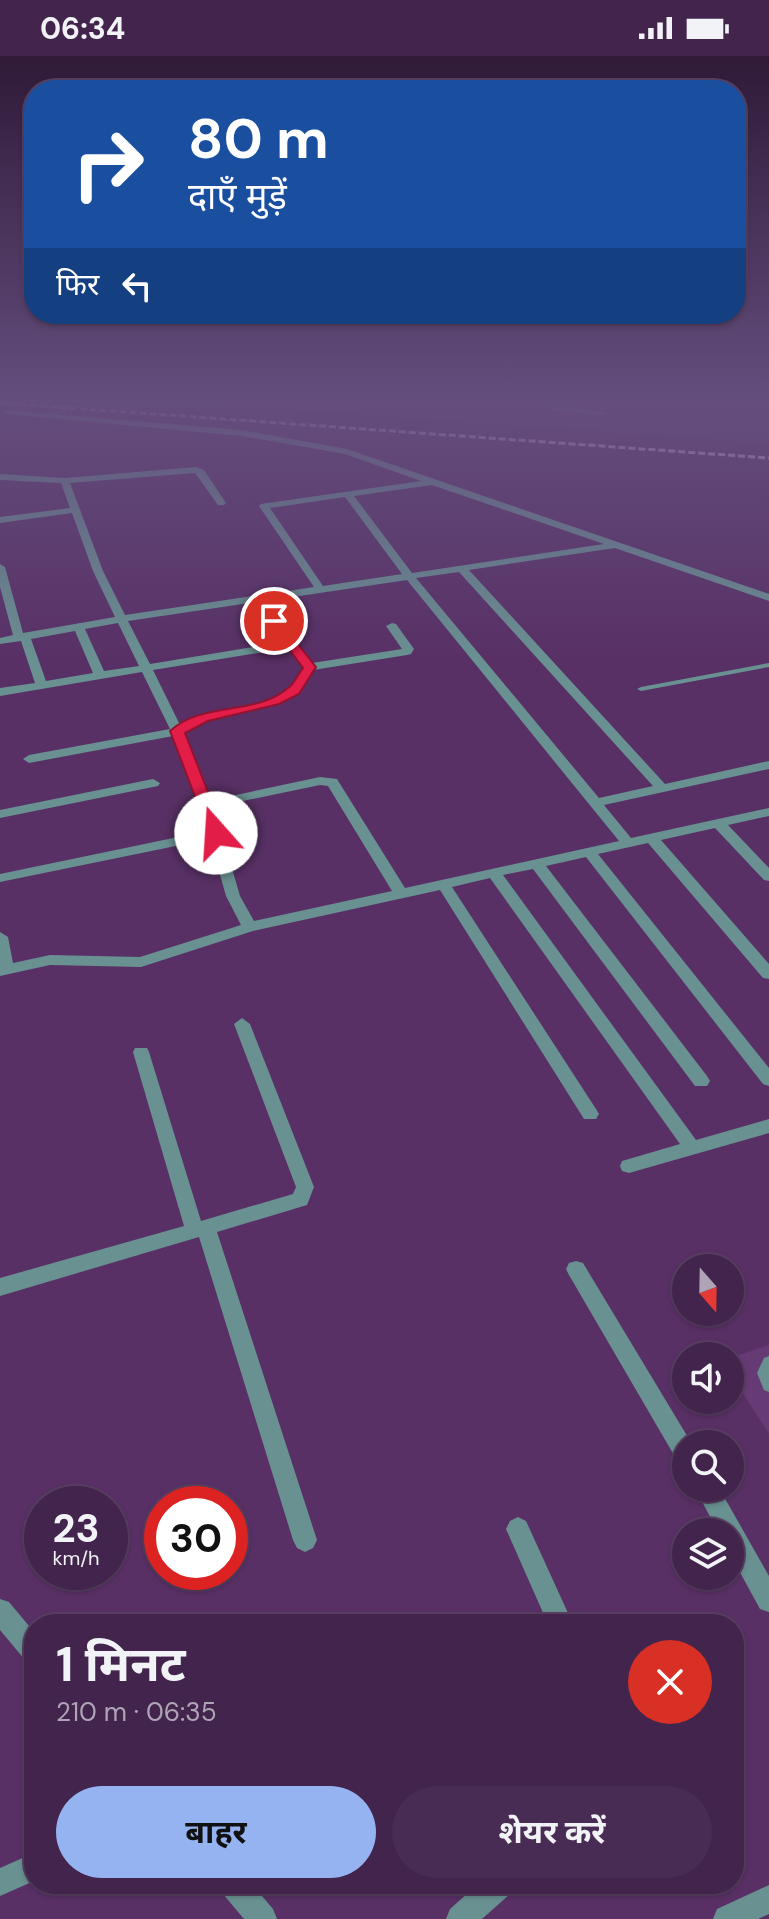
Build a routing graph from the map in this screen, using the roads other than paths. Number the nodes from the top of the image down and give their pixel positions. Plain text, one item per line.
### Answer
1 (67, 486) edge
2 (210, 486) edge
3 (405, 486) edge
4 (448, 486) edge
5 (347, 493) junction
6 (221, 503) dead end
7 (76, 510) junction
8 (0, 520) edge
9 (617, 545) junction
10 (0, 567) edge
11 (462, 569) junction
12 (409, 576) junction
13 (320, 589) junction
14 (258, 598) junction
15 (769, 598) edge
16 (123, 619) junction
17 (392, 626) dead end
18 (79, 627) junction
19 (22, 638) junction
20 (0, 641) edge
21 (290, 644) junction
22 (769, 665) edge
23 (309, 667) junction
24 (147, 669) junction
25 (100, 676) junction
26 (42, 685) junction
27 (641, 689) dead end
28 (0, 692) edge
29 (177, 731) junction
30 (29, 759) dead end
31 (769, 765) edge
32 (153, 783) dead end
33 (663, 789) junction
34 (596, 803) junction
35 (207, 805) junction
36 (0, 814) edge
37 (765, 817) edge
38 (718, 823) junction
39 (216, 833) junction
40 (651, 838) junction
41 (628, 843) junction
42 (589, 852) junction
43 (537, 864) junction
44 (494, 873) junction
45 (769, 877) edge
46 (0, 878) edge
47 (444, 885) junction
48 (401, 894) junction
49 (250, 927) junction
50 (0, 937) edge
51 (4, 970) edge
52 (769, 974) edge
53 (242, 1024) dead end
54 (141, 1052) dead end
55 (769, 1080) edge
56 (701, 1081) dead end
57 (590, 1114) dead end
58 (769, 1126) edge
59 (692, 1148) junction
60 (629, 1166) dead end
61 (200, 1230) junction
62 (576, 1269) dead end
63 (0, 1287) edge
64 (769, 1363) edge
65 (769, 1385) edge
66 (672, 1430) edge
67 (714, 1502) edge
68 (518, 1529) dead end
69 (305, 1540) dead end
70 (769, 1600) edge
71 (0, 1611) edge
72 (556, 1614) edge
73 (24, 1639) edge
74 (24, 1871) edge
75 (0, 1882) edge
76 (242, 1894) edge
77 (489, 1894) edge
78 (769, 1899) edge
79 (263, 1919) edge
80 (460, 1919) edge
81 (727, 1919) edge

1 - 7 street
2 - 6 street
3 - 5 street
4 - 9 street
5 - 12 street
5 - 13 street
7 - 8 street
7 - 16 street
9 - 11 street
9 - 15 street
10 - 19 street
11 - 12 street
11 - 33 street
12 - 13 street
12 - 34 street
13 - 14 street
14 - 16 street
14 - 21 street
16 - 18 street
16 - 24 street
17 - 23 street
18 - 19 street
18 - 25 street
19 - 20 street
19 - 26 street
21 - 23 street
21 - 24 street
22 - 27 lane
23 - 29 street
24 - 25 street
24 - 29 street
25 - 26 street
26 - 28 street
29 - 30 street
29 - 35 street
31 - 33 street
32 - 36 street
33 - 34 street
34 - 41 street
35 - 39 street
35 - 48 street
37 - 38 street
38 - 40 street
38 - 45 street
39 - 46 street
39 - 49 street
40 - 41 street
40 - 52 street
41 - 42 street
42 - 43 street
42 - 55 street
43 - 44 street
43 - 56 street
44 - 47 street
44 - 59 street
47 - 48 street
47 - 57 street
48 - 49 street
49 - 51 street
50 - 51 street
53 - 61 street
54 - 61 street
58 - 59 street
59 - 60 street
61 - 63 street
61 - 69 street
62 - 66 street
64 - 65 lane
67 - 70 street
68 - 72 street
71 - 73 street
74 - 75 street
76 - 79 street
77 - 80 street
78 - 81 street

